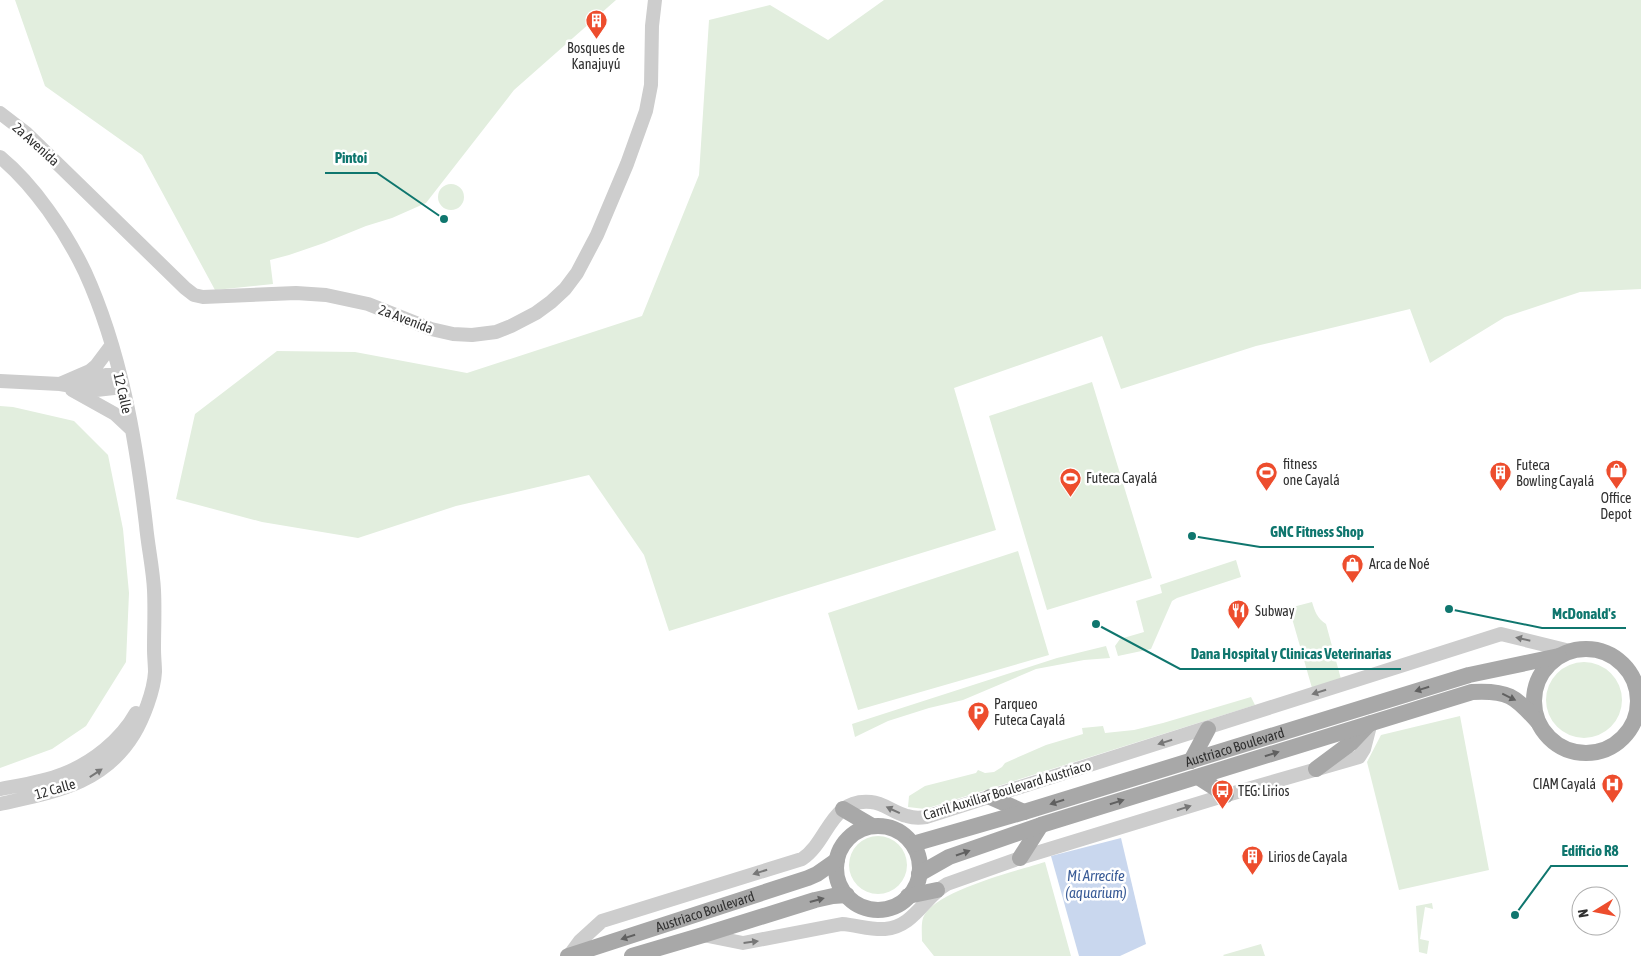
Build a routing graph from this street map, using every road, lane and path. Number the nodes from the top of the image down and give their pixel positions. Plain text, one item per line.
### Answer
1 (655, 0) edge
2 (0, 113) edge
3 (0, 157) edge
4 (112, 346) junction
5 (0, 381) edge
6 (121, 381) junction
7 (60, 384) junction
8 (132, 429) junction
9 (1564, 653) junction
10 (154, 661) junction
11 (1639, 702) edge
12 (1371, 722) junction
13 (1538, 722) junction
14 (1208, 728) junction
15 (1641, 733) edge
16 (1621, 739) junction
17 (1191, 761) junction
18 (1316, 769) junction
19 (1198, 777) junction
20 (0, 789) edge
21 (1226, 795) junction
22 (990, 797) junction
23 (0, 804) edge
24 (843, 809) junction
25 (1024, 812) junction
26 (1041, 825) junction
27 (872, 826) junction
28 (912, 844) junction
29 (1020, 858) junction
30 (837, 860) junction
31 (919, 874) junction
32 (937, 890) junction
33 (847, 895) junction
34 (908, 896) junction
35 (703, 935) junction
36 (568, 956) edge
37 (632, 956) edge

1 - 2 street, 2a Avenida
3 - 4 street, 12 Calle
4 - 6 street, 12 Calle
4 - 7 street
5 - 7 street
6 - 7 street
6 - 8 street, 12 Calle
7 - 8 street
8 - 10 street, 12 Calle
9 - 11 main road
9 - 13 main road
9 -> 14 street, Carril Auxiliar Boulevard Austríaco
9 -> 17 main road, Austriaco Boulevard
10 - 20 street, 12 Calle
23 -> 10 street, 12 Calle
11 - 16 main road
12 -> 13 main road, Austriaco Boulevard
12 - 18 main road
12 - 18 street
19 -> 12 main road, Austriaco Boulevard
13 - 16 main road
14 - 17 main road
14 -> 22 street, Carril Auxiliar Boulevard Austríaco
15 - 16 main road
17 -> 25 main road, Austriaco Boulevard
18 - 21 street
19 - 21 main road
26 -> 19 main road, Austriaco Boulevard
29 -> 21 street
22 -> 24 street, Carril Auxiliar Boulevard Austríaco
22 - 25 main road
24 - 27 main road
24 -> 36 street
25 - 28 main road, Austriaco Boulevard
26 - 29 main road
31 -> 26 main road, Austriaco Boulevard
27 - 28 main road
27 - 30 main road
28 - 31 main road
29 - 32 street
30 - 33 main road
30 -> 36 main road, Austriaco Boulevard
31 - 34 main road
32 - 34 main road
35 -> 32 street
33 - 34 main road
35 -> 33 main road, Austriaco Boulevard
35 - 37 main road, Austriaco Boulevard

